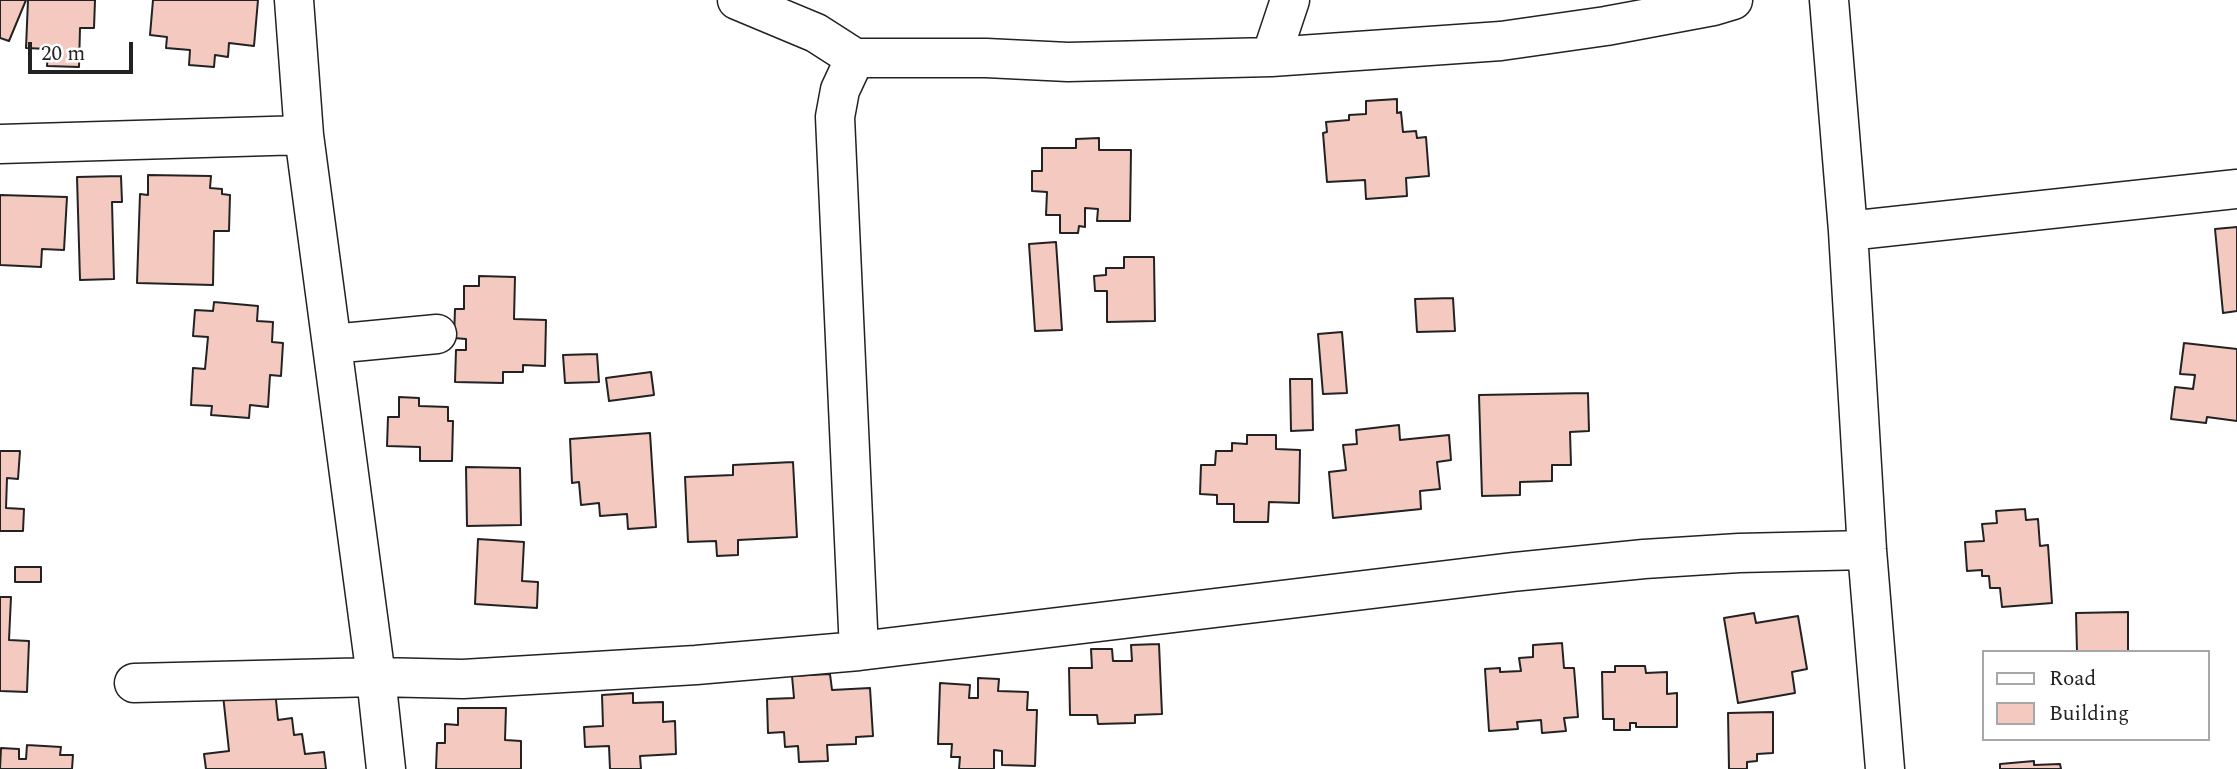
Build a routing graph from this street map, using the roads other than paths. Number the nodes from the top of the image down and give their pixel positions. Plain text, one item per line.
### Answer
1 (295, 0) edge
2 (737, 0) edge
3 (1290, 0) edge
4 (1733, 0) edge
5 (1829, 0) edge
6 (1271, 57) junction
7 (855, 58) junction
8 (304, 135) junction
9 (0, 144) edge
10 (2237, 189) edge
11 (1848, 231) junction
12 (437, 334) dead end
13 (332, 344) junction
14 (1867, 550) junction
15 (859, 651) junction
16 (376, 677) junction
17 (134, 683) dead end
18 (386, 769) edge
19 (1885, 769) edge

1 - 8 street
2 - 7 street
3 - 6 street
4 - 6 street
5 - 11 street
6 - 7 street
7 - 15 street
8 - 9 street
8 - 13 street
10 - 11 street
11 - 14 street
12 - 13 street
13 - 16 street
14 - 15 street
14 - 19 street
15 - 16 street
16 - 17 street
16 - 18 street

